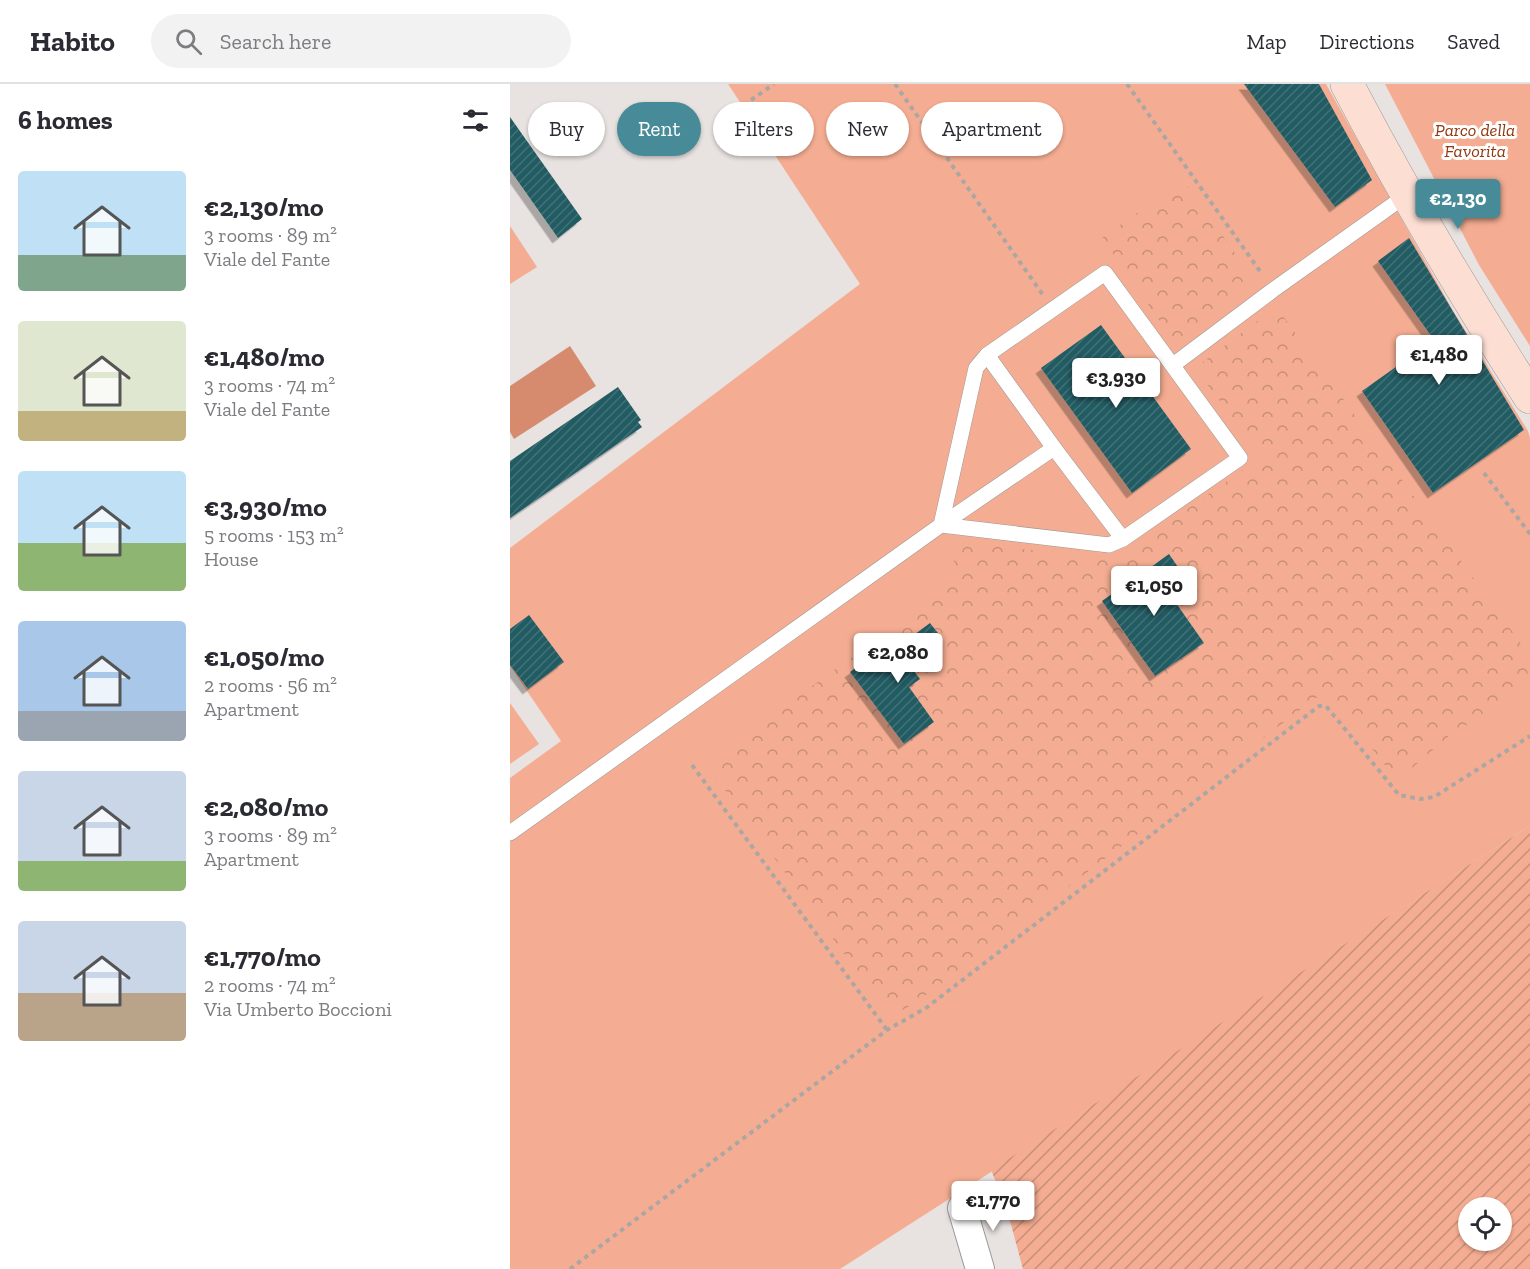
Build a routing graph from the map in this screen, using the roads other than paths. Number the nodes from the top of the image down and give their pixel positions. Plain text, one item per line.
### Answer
1 (1347, 84) edge
2 (1408, 194) junction
3 (987, 355) junction
4 (1173, 365) junction
5 (1530, 397) edge
6 (1054, 448) junction
7 (941, 525) junction
8 (1123, 539) junction
9 (510, 833) edge
10 (962, 1208) dead end
11 (980, 1269) edge

1 - 2 street
2 - 4 lane
2 - 5 street
3 - 4 lane
3 - 6 lane
3 - 7 lane
4 - 8 lane
6 - 7 lane
6 - 8 lane
7 - 8 lane
7 - 9 lane
10 - 11 street

